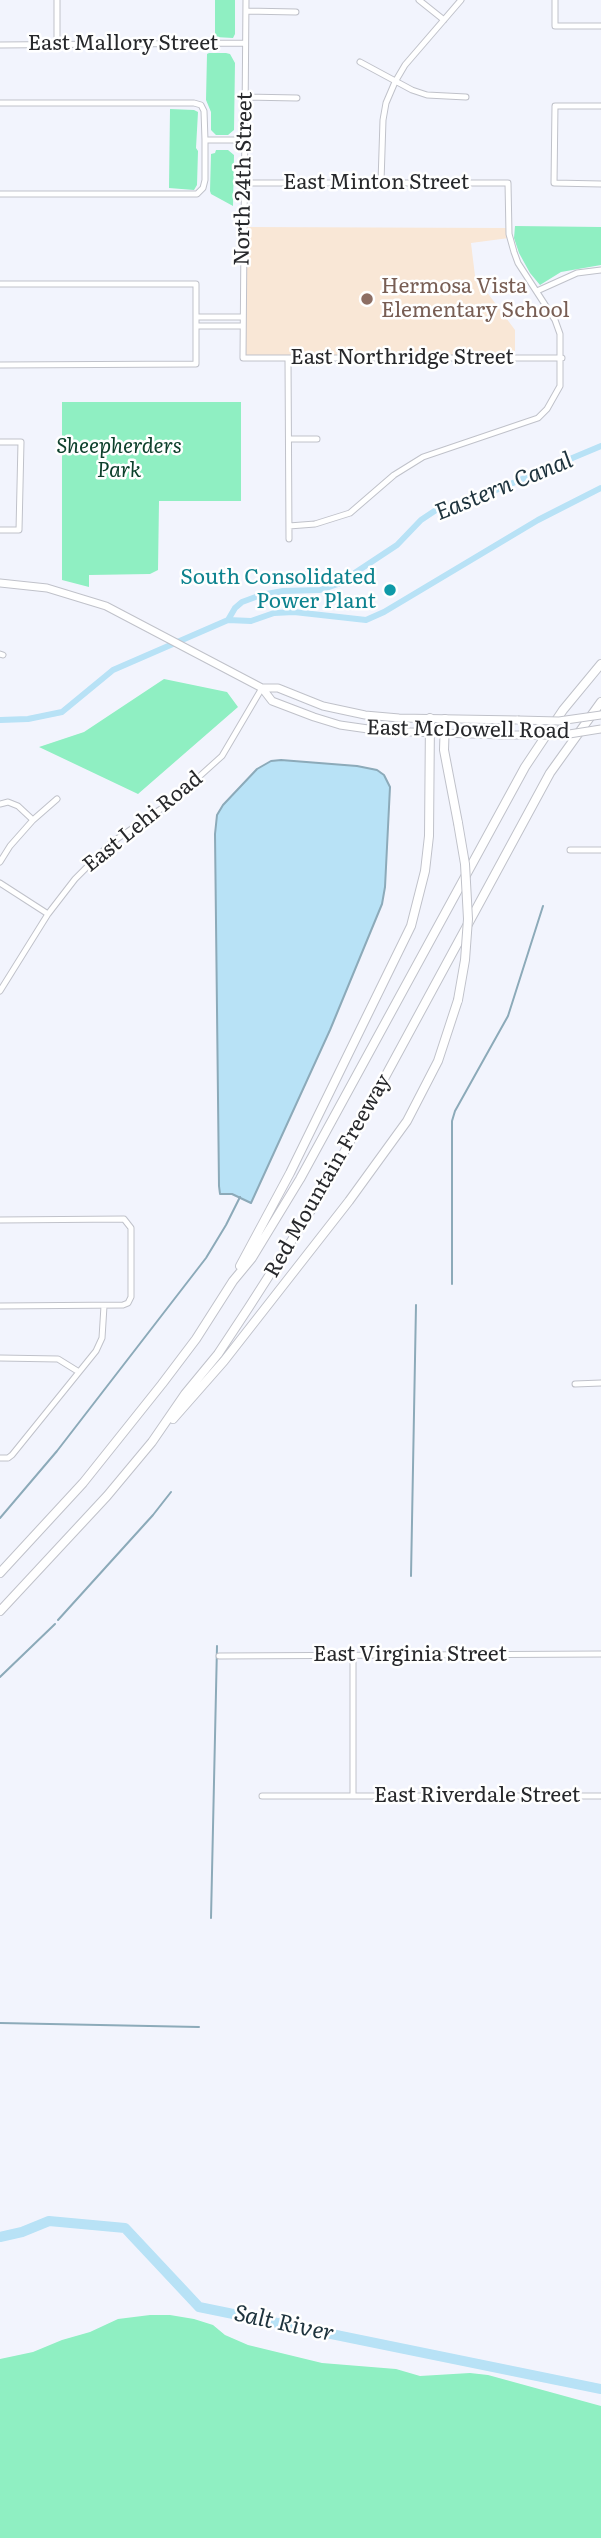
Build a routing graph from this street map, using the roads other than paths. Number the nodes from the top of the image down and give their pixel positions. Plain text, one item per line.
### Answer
1 (57, 0) edge
2 (246, 0) edge
3 (419, 0) edge
4 (461, 0) edge
5 (555, 0) edge
6 (246, 11) junction
7 (296, 12) dead end
8 (444, 20) junction
9 (601, 26) edge
10 (245, 43) junction
11 (0, 45) edge
12 (57, 45) junction
13 (360, 62) dead end
14 (395, 82) junction
15 (245, 97) junction
16 (466, 97) dead end
17 (296, 98) dead end
18 (0, 103) edge
19 (601, 106) edge
20 (205, 140) junction
21 (244, 140) junction
22 (381, 182) junction
23 (244, 183) junction
24 (601, 184) edge
25 (0, 194) edge
26 (601, 270) edge
27 (0, 284) edge
28 (537, 291) junction
29 (196, 317) junction
30 (216, 317) junction
31 (243, 317) junction
32 (196, 326) junction
33 (216, 326) junction
34 (243, 326) junction
35 (243, 358) joint
36 (288, 358) junction
37 (562, 358) junction
38 (0, 365) edge
39 (289, 439) junction
40 (317, 439) dead end
41 (0, 442) edge
42 (289, 526) junction
43 (0, 530) edge
44 (289, 539) dead end
45 (0, 583) edge
46 (601, 664) edge
47 (262, 688) junction
48 (601, 702) edge
49 (601, 715) edge
50 (430, 718) junction
51 (445, 719) junction
52 (601, 729) edge
53 (429, 733) junction
54 (445, 733) junction
55 (57, 799) dead end
56 (0, 804) edge
57 (33, 820) junction
58 (570, 850) dead end
59 (601, 850) edge
60 (0, 862) edge
61 (0, 883) edge
62 (48, 914) junction
63 (0, 991) edge
64 (0, 1220) edge
65 (233, 1281) junction
66 (0, 1306) edge
67 (104, 1306) junction
68 (0, 1358) edge
69 (79, 1372) junction
70 (601, 1383) edge
71 (575, 1384) dead end
72 (152, 1442) junction
73 (0, 1458) edge
74 (0, 1573) edge
75 (0, 1611) edge
76 (601, 1654) edge
77 (219, 1656) dead end
78 (352, 1656) junction
79 (262, 1796) dead end
80 (353, 1796) junction
81 (601, 1796) edge

1 - 12 street
2 - 6 street, North 24th Street
3 - 8 street
4 - 8 street
5 - 9 street
6 - 7 street
6 - 10 street, North 24th Street
8 - 14 street
10 - 12 street, East Mallory Street
10 - 15 street, North 24th Street
11 - 12 street, East Mallory Street
13 - 14 street
14 - 16 street
14 - 22 street
15 - 17 street
15 - 21 street, North 24th Street
18 - 20 street
19 - 24 street
20 - 21 street
20 - 25 street
21 - 23 street, North 24th Street
22 - 23 street, East Minton Street
22 - 28 street, East Minton Street
23 - 31 street, North 24th Street
26 - 28 street
27 - 29 street
28 - 37 street
29 - 30 street
29 - 32 street
30 - 31 street
30 - 33 street
31 - 34 street, North 24th Street
32 - 33 street
32 - 38 street
33 - 34 street
34 - 35 street, North 24th Street
35 - 36 street, East Northridge Street
36 - 37 street, East Northridge Street
36 - 39 street
37 - 42 street
39 - 40 street
39 - 42 street
41 - 43 street
42 - 44 street
45 - 47 main road, East McDowell Road
46 - 65 highway, Red Mountain Freeway
47 - 50 main road, East McDowell Road
47 - 53 main road, East McDowell Road
47 - 62 street, East Lehi Road
48 - 72 highway, Red Mountain Freeway
49 - 51 main road, East McDowell Road, bridge
50 - 51 main road, East McDowell Road
50 - 53 highway
51 - 54 highway
52 - 54 main road, East McDowell Road, bridge
53 - 54 main road, East McDowell Road
53 - 65 highway
54 - 72 highway, bridge
55 - 57 street
56 - 57 street
57 - 60 street
58 - 59 street
61 - 62 street
62 - 63 street, East Lehi Road
64 - 67 street
65 - 74 highway, Red Mountain Freeway
66 - 67 street
67 - 69 street
68 - 69 street
69 - 73 street
70 - 71 street
72 - 75 highway, Red Mountain Freeway
76 - 78 street, East Virginia Street
77 - 78 street, East Virginia Street
78 - 80 street
79 - 80 street, East Riverdale Street
80 - 81 street, East Riverdale Street

